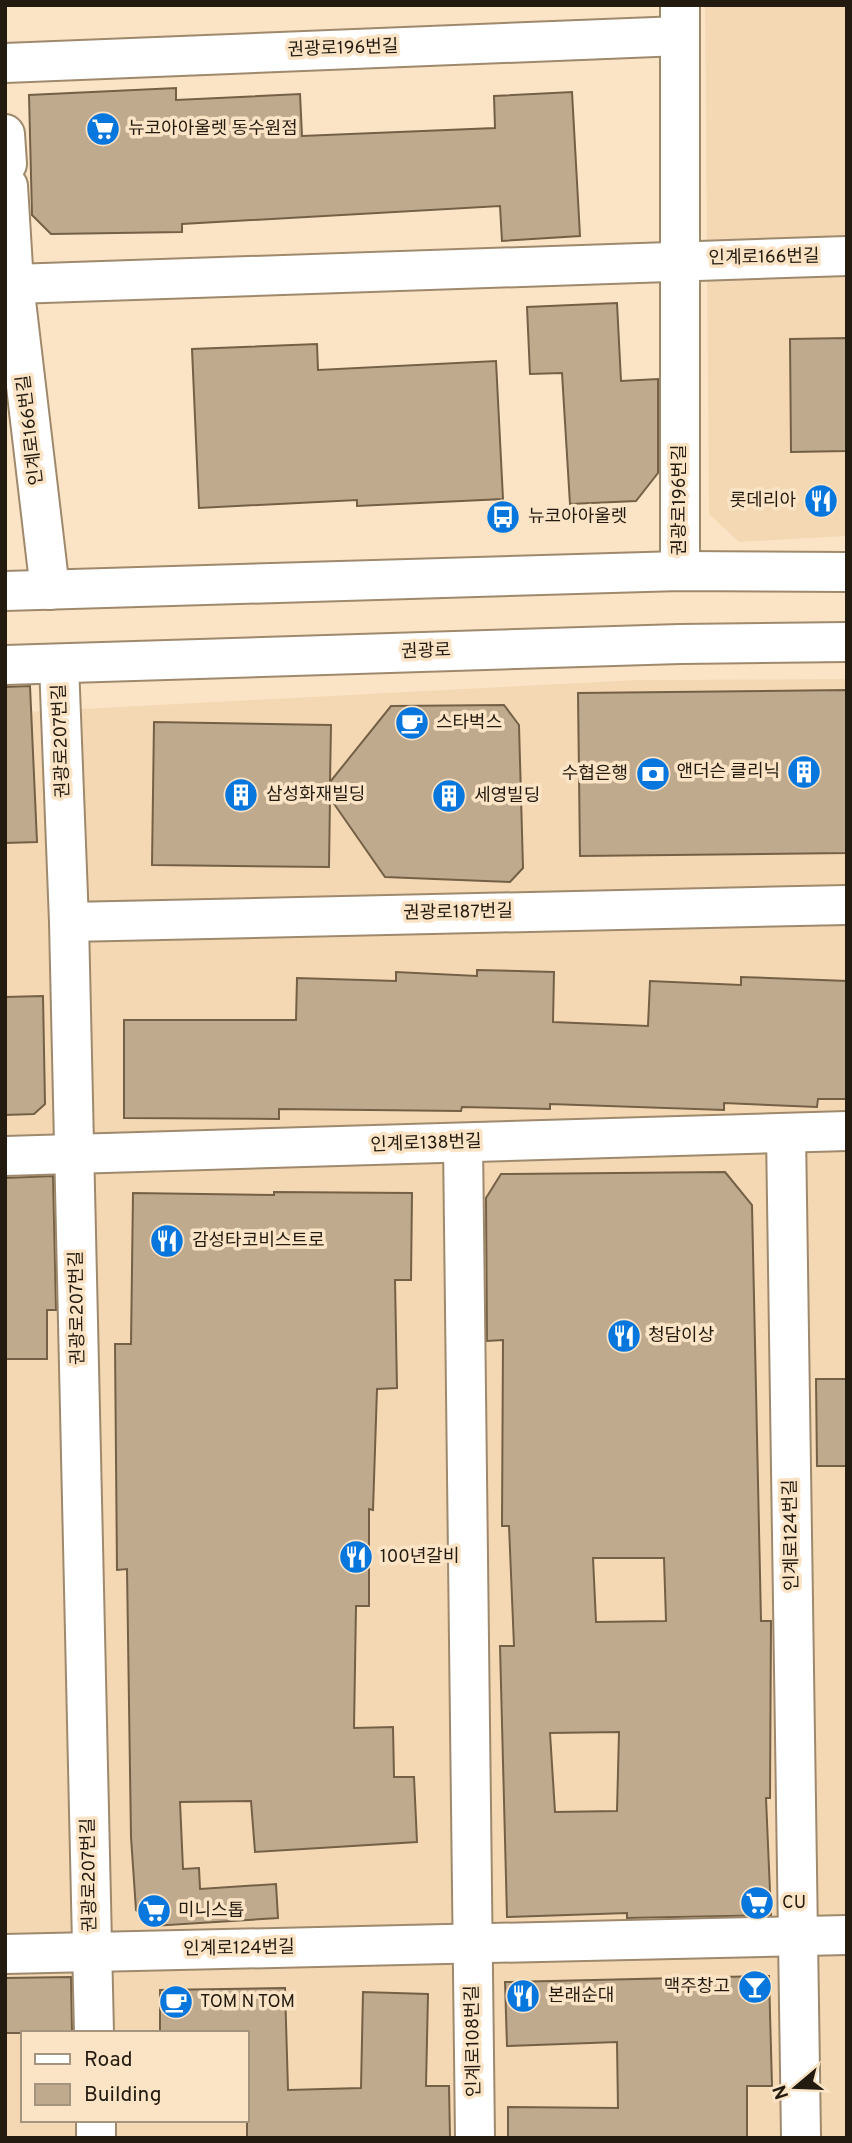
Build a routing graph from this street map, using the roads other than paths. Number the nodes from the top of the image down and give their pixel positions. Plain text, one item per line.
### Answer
1 (680, 20) edge
2 (5, 63) edge
3 (7, 162) edge
4 (847, 256) edge
5 (681, 260) junction
6 (14, 284) junction
7 (680, 571) junction
8 (847, 572) edge
9 (50, 590) junction
10 (5, 591) edge
11 (847, 642) edge
12 (59, 664) junction
13 (5, 665) edge
14 (847, 905) edge
15 (69, 922) junction
16 (847, 1131) edge
17 (786, 1133) junction
18 (463, 1143) junction
19 (75, 1154) junction
20 (5, 1156) edge
21 (847, 1935) edge
22 (798, 1936) junction
23 (473, 1944) junction
24 (92, 1952) junction
25 (5, 1954) edge
26 (94, 2031) edge
27 (475, 2138) edge
28 (801, 2138) edge

1 - 2 street, 권광로196번길
1 - 5 street, 권광로196번길
3 - 6 street, 인계로166번길
4 - 5 street, 인계로166번길
5 - 6 street
5 - 7 street, 권광로196번길
6 - 9 street, 인계로166번길
7 - 8 street
7 - 9 street
9 - 10 street
11 - 12 street, 권광로
12 - 13 street, 권광로
12 - 15 street, 권광로207번길
14 - 15 street, 권광로187번길
15 - 19 street, 권광로207번길
16 - 17 street, 인계로138번길
17 - 18 street, 인계로138번길
17 - 22 street, 인계로124번길
18 - 19 street, 인계로138번길
18 - 23 street
19 - 20 street, 인계로138번길
19 - 24 street, 권광로207번길
21 - 22 street, 인계로124번길
22 - 23 street, 인계로124번길
22 - 28 street
23 - 24 street, 인계로124번길
23 - 27 street, 인계로108번길
24 - 25 street, 인계로124번길
24 - 26 street, 권광로207번길

